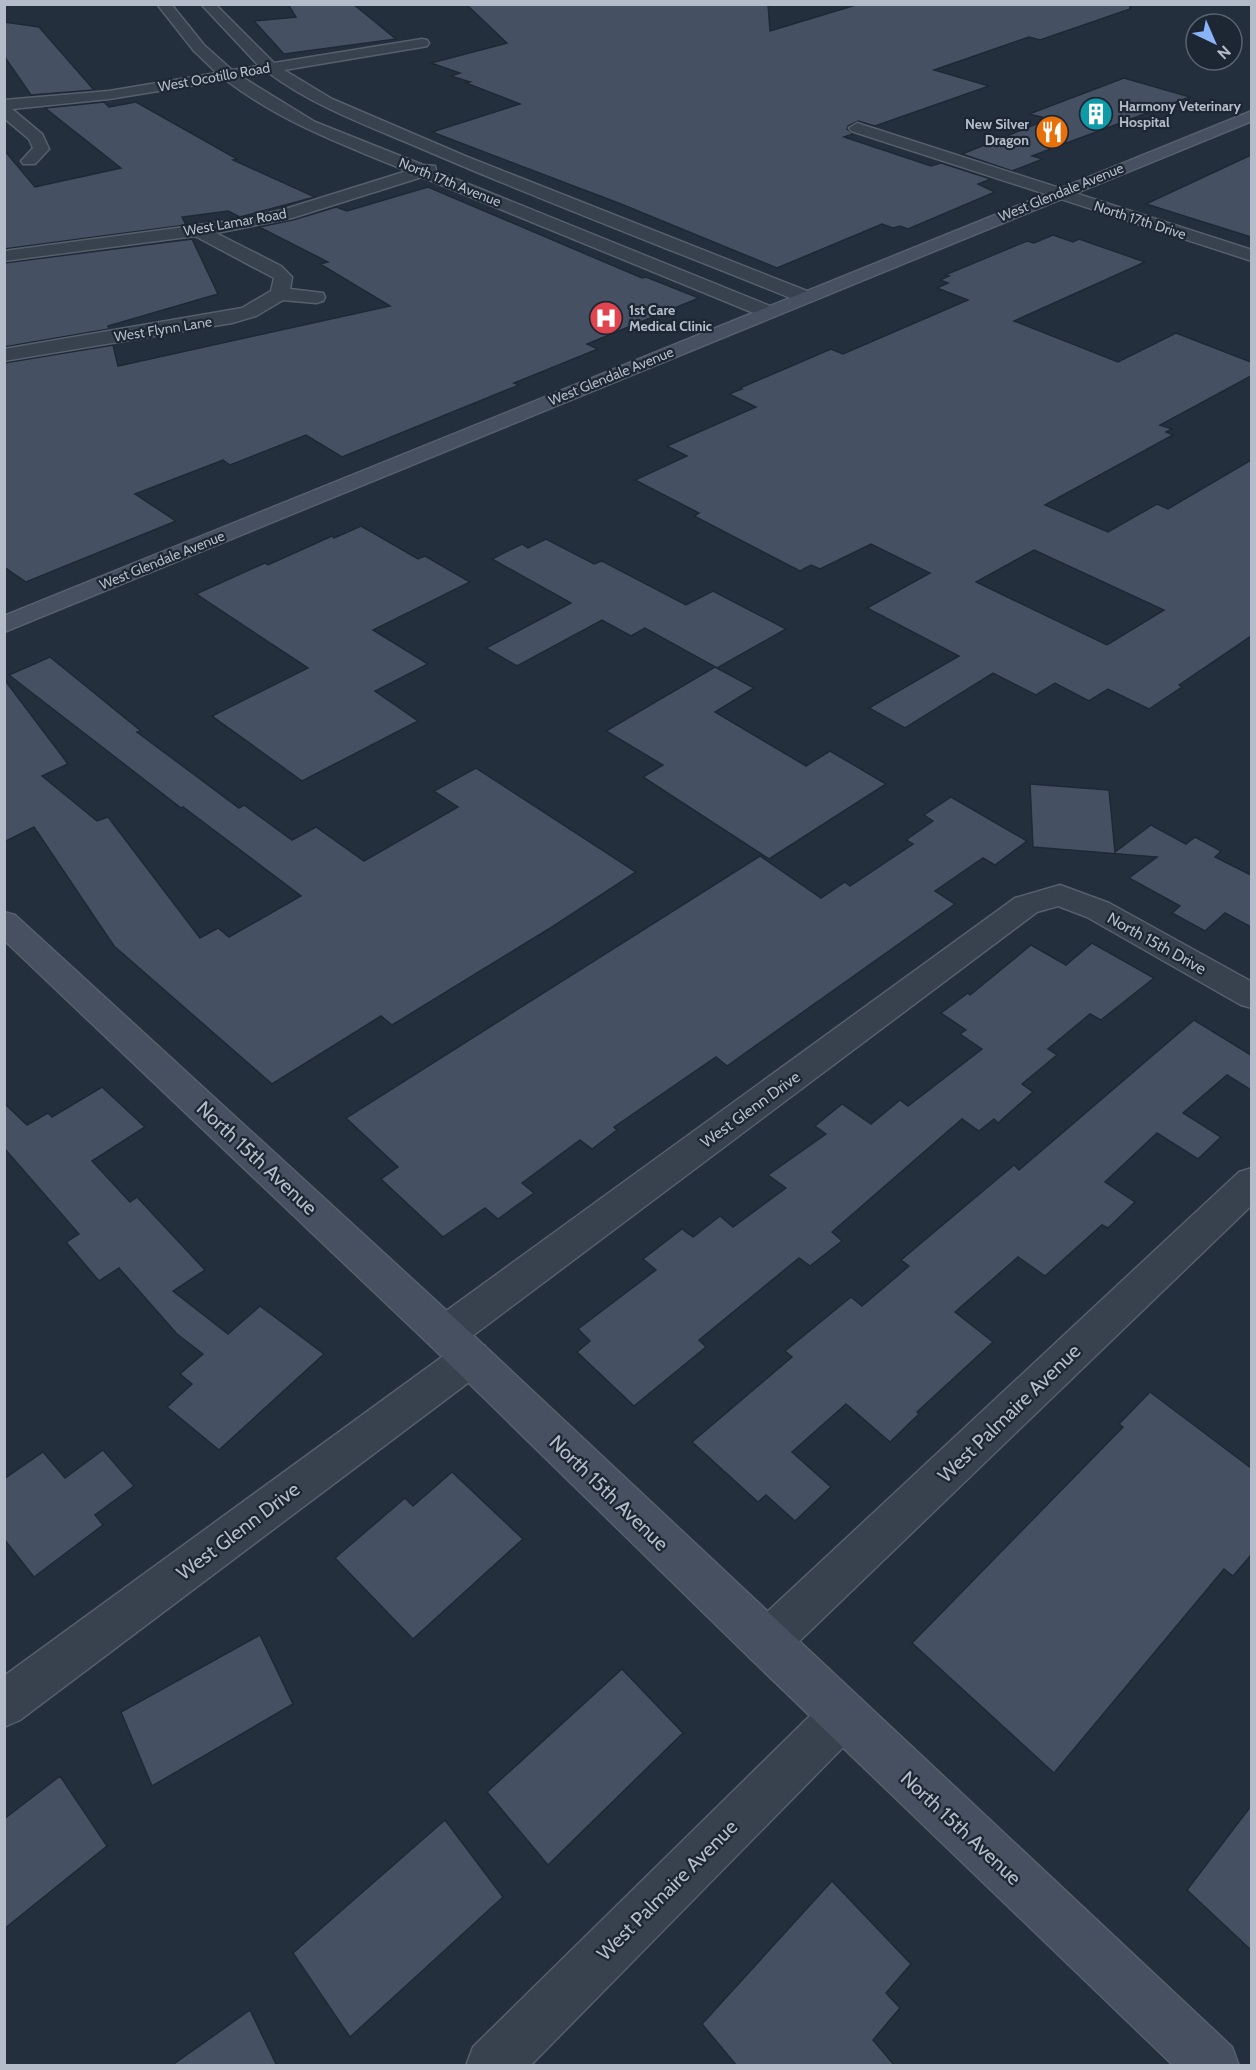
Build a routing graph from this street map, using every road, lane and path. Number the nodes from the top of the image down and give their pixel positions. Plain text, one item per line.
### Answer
1 (163, 4) edge
2 (207, 4) edge
3 (422, 43) dead end
4 (270, 67) junction
5 (231, 75) junction
6 (4, 105) edge
7 (4, 110) edge
8 (1251, 115) edge
9 (857, 128) dead end
10 (459, 159) junction
11 (29, 161) junction
12 (49, 164) dead end
13 (13, 167) dead end
14 (422, 171) junction
15 (1058, 194) junction
16 (199, 231) junction
17 (4, 256) edge
18 (1251, 256) edge
19 (280, 294) junction
20 (316, 297) dead end
21 (805, 297) junction
22 (768, 312) junction
23 (4, 355) edge
24 (4, 625) edge
25 (1060, 895) joint
26 (4, 922) edge
27 (1251, 997) edge
28 (1251, 1182) edge
29 (458, 1346) junction
30 (766, 1643) junction
31 (4, 1704) edge
32 (842, 1716) junction
33 (492, 2066) edge
34 (1213, 2066) edge

1 - 5 street, North 17th Avenue
2 - 4 street, North 17th Avenue
3 - 4 street, West Ocotillo Road
4 - 5 street, West Ocotillo Road
4 - 10 street, North 17th Avenue
5 - 6 street, West Ocotillo Road
5 - 14 street, North 17th Avenue
7 - 11 street
8 - 15 main road, West Glendale Avenue
9 - 15 street, North 17th Drive
10 - 14 street, West Lamar Road
10 - 21 street, North 17th Avenue
11 - 12 street
11 - 13 street
14 - 16 street, West Lamar Road
14 - 22 street, North 17th Avenue
15 - 18 street, North 17th Drive
15 - 21 main road, West Glendale Avenue
16 - 17 street, West Lamar Road
16 - 19 street
19 - 20 street
19 - 23 street, West Flynn Lane
21 - 22 main road, West Glendale Avenue
22 - 24 main road, West Glendale Avenue
25 - 27 street, North 15th Drive
25 - 29 street, West Glenn Drive
26 - 29 main road, North 15th Avenue
28 - 30 street, West Palmaire Avenue
29 - 30 main road, North 15th Avenue
29 - 31 street, West Glenn Drive
30 - 32 main road, North 15th Avenue
32 - 33 street, West Palmaire Avenue
32 - 34 main road, North 15th Avenue

